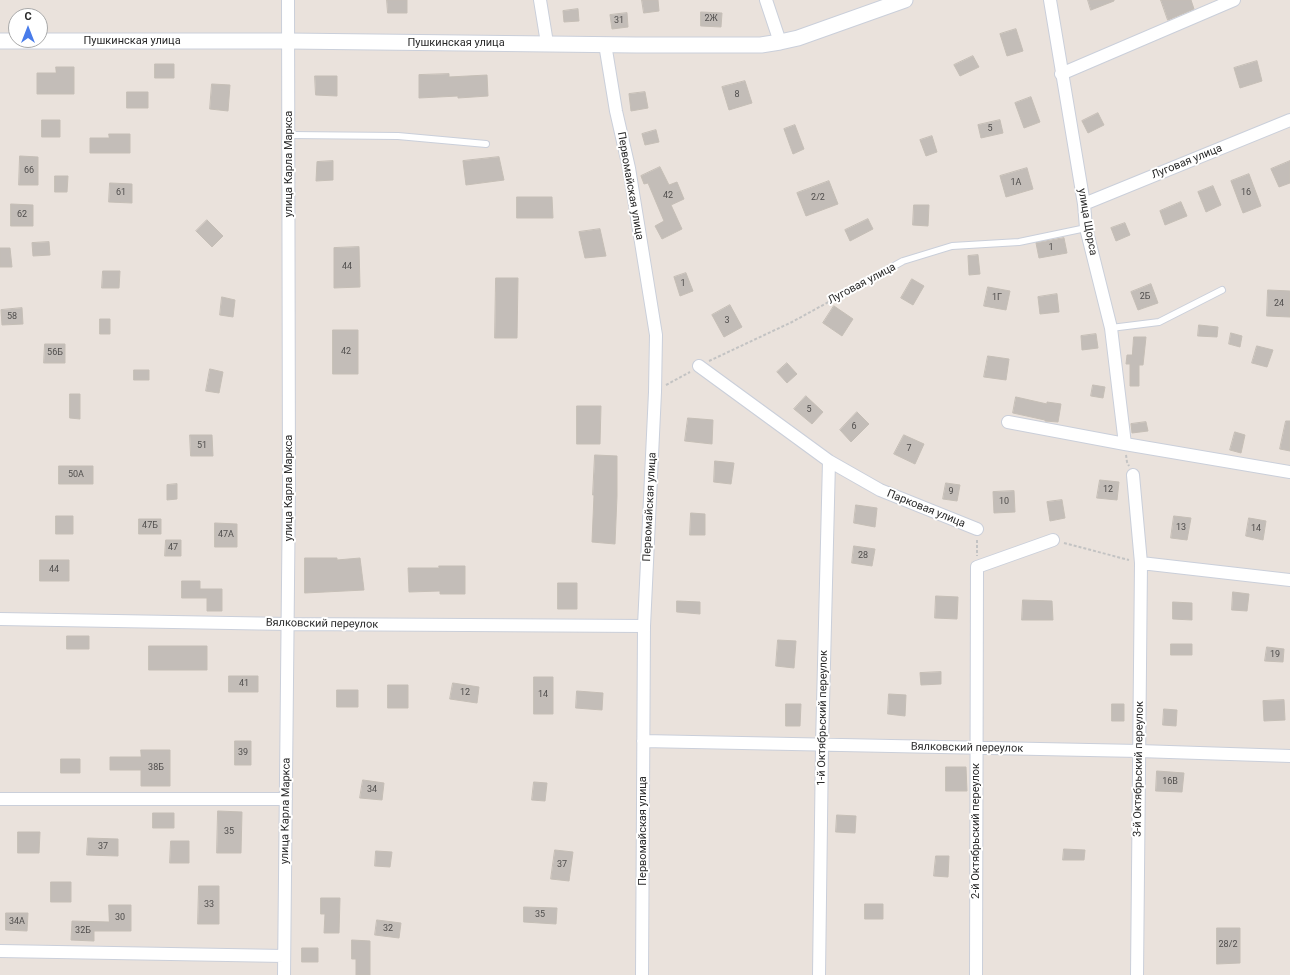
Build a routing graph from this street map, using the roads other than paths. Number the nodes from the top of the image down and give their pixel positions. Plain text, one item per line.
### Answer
1 (288, 0) edge
2 (540, 0) edge
3 (766, 0) edge
4 (1050, 0) edge
5 (1234, 0) edge
6 (895, 2) edge
7 (0, 41) edge
8 (288, 41) junction
9 (780, 42) junction
10 (547, 43) junction
11 (605, 44) junction
12 (1061, 74) junction
13 (1290, 120) edge
14 (289, 135) junction
15 (486, 144) dead end
16 (1084, 204) junction
17 (1086, 228) junction
18 (1222, 290) dead end
19 (841, 295) road end
20 (1110, 328) junction
21 (699, 366) road end
22 (1008, 422) dead end
23 (1125, 444) junction
24 (830, 461) junction
25 (1290, 472) edge
26 (1133, 475) road end
27 (977, 529) road end
28 (1053, 540) road end
29 (1141, 563) junction
30 (1290, 580) edge
31 (0, 619) edge
32 (288, 624) junction
33 (644, 626) junction
34 (644, 742) junction
35 (822, 745) junction
36 (976, 748) junction
37 (1139, 751) junction
38 (1290, 756) edge
39 (0, 799) edge
40 (286, 799) junction
41 (0, 951) edge
42 (284, 956) junction
43 (284, 975) edge
44 (642, 975) edge
45 (819, 975) edge
46 (976, 975) edge
47 (1137, 975) edge

1 - 8 street, улица Карла Маркса
2 - 10 street
3 - 9 street
4 - 12 street, улица Щорса
5 - 12 street
6 - 9 street, Пушкинская улица
7 - 8 street, Пушкинская улица
8 - 10 street, Пушкинская улица
8 - 14 street, улица Карла Маркса
9 - 11 street, Пушкинская улица
10 - 11 street, Пушкинская улица
11 - 33 street, Первомайская улица
12 - 16 street, улица Щорса
13 - 16 street, Луговая улица
14 - 15 lane
14 - 32 street, улица Карла Маркса
16 - 17 street, улица Щорса
17 - 19 lane, Луговая улица
17 - 20 street, улица Щорса
18 - 20 lane
20 - 23 street, улица Щорса
21 - 24 street, Парковая улица
22 - 23 street
23 - 25 street
24 - 27 street, Парковая улица
24 - 35 street, 1-й Октябрьский переулок
26 - 29 street, 3-й Октябрьский переулок
28 - 36 street, 2-й Октябрьский переулок
29 - 30 street
29 - 37 street, 3-й Октябрьский переулок
31 - 32 street, Вялковский переулок
32 - 33 street, Вялковский переулок
32 - 40 street, улица Карла Маркса
33 - 34 street, Первомайская улица
34 - 35 street, Вялковский переулок
34 - 44 street, Первомайская улица
35 - 36 street, Вялковский переулок
35 - 45 street, 1-й Октябрьский переулок
36 - 37 street, Вялковский переулок
36 - 46 street, 2-й Октябрьский переулок
37 - 38 street, Вялковский переулок
37 - 47 street, 3-й Октябрьский переулок
39 - 40 street
40 - 42 street, улица Карла Маркса
41 - 42 street
42 - 43 street, улица Карла Маркса

